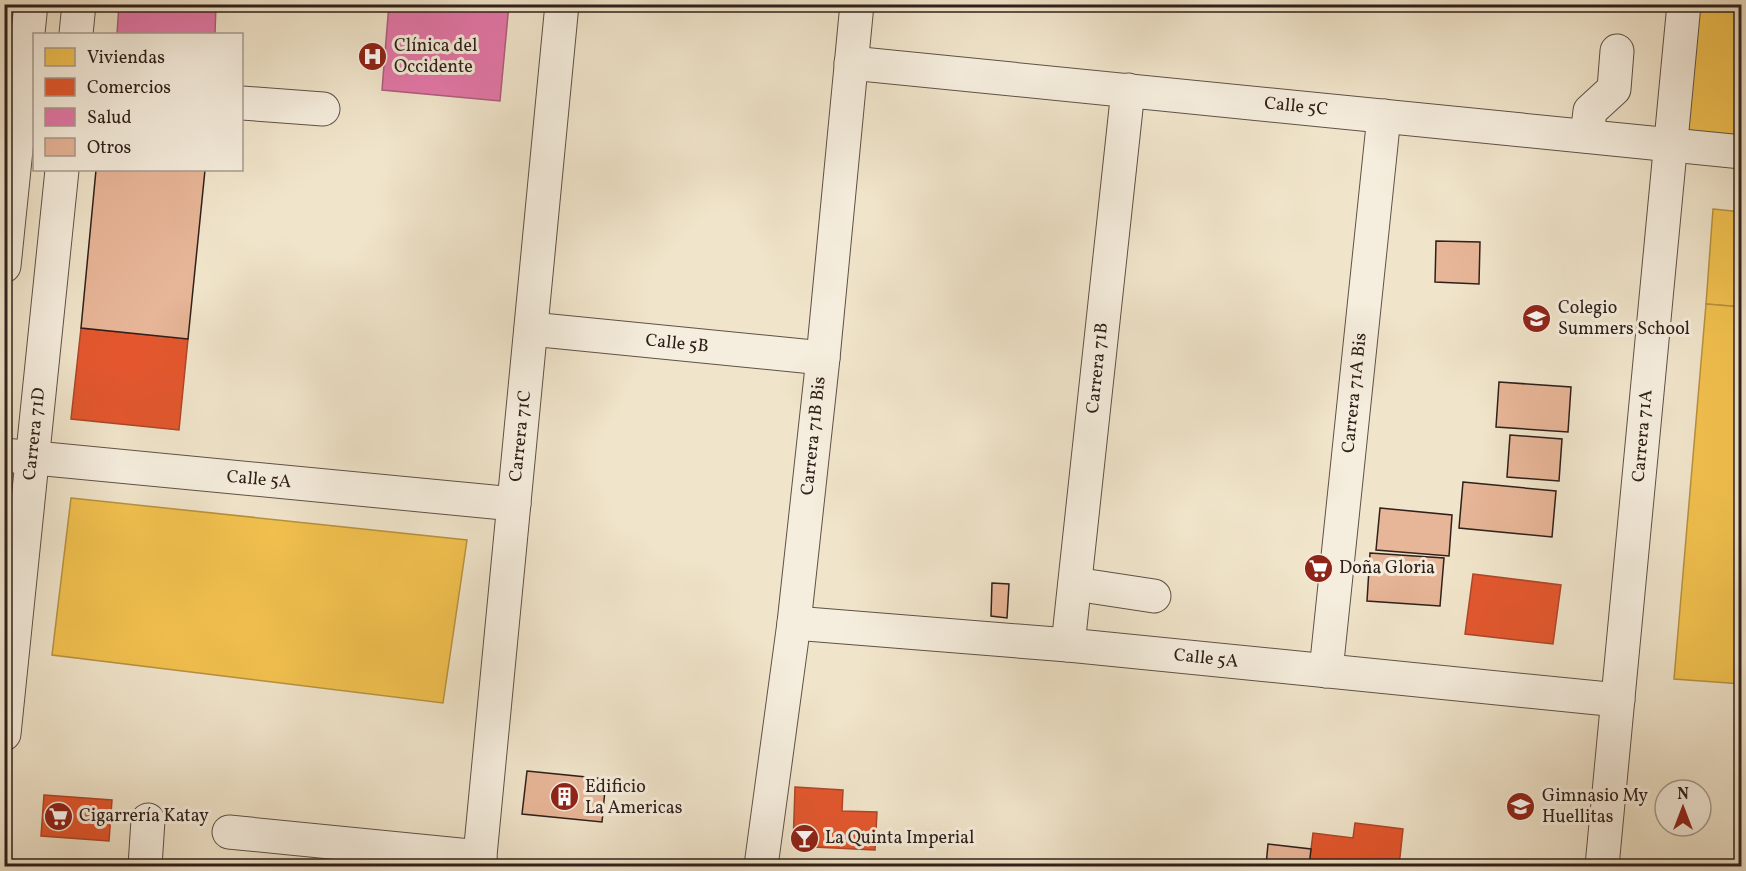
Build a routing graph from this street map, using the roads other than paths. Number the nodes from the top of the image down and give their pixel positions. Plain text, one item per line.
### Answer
1 (79, 4) edge
2 (562, 4) edge
3 (857, 4) edge
4 (1684, 4) edge
5 (22, 12) edge
6 (76, 33) edge
7 (1617, 51) dead end
8 (851, 63) junction
9 (1128, 90) junction
10 (243, 103) edge
11 (323, 109) dead end
12 (1384, 116) junction
13 (1587, 136) junction
14 (1671, 145) junction
15 (1742, 152) edge
16 (62, 171) edge
17 (4, 266) edge
18 (531, 329) junction
19 (823, 358) junction
20 (19, 456) edge
21 (514, 504) junction
22 (1075, 584) junction
23 (1154, 596) dead end
24 (794, 623) junction
25 (1068, 645) junction
26 (1326, 671) junction
27 (1618, 700) junction
28 (4, 734) edge
29 (148, 820) dead end
30 (229, 832) dead end
31 (479, 862) edge
32 (145, 867) edge
33 (761, 867) edge
34 (1602, 867) edge

1 - 6 street
2 - 18 street, Carrera 71C
3 - 8 street, Carrera 71B Bis
4 - 14 street, Carrera 71A
5 - 17 street
7 - 13 street
8 - 9 street, Calle 5C
8 - 19 street, Carrera 71B Bis
9 - 12 street, Calle 5C
9 - 22 street, Carrera 71B
10 - 11 street
12 - 13 street, Calle 5C
12 - 26 street, Carrera 71A Bis
13 - 14 street, Calle 5C
14 - 15 street, Calle 5C
14 - 27 street, Carrera 71A
16 - 20 street, Carrera 71D
18 - 19 street, Calle 5B
18 - 21 street, Carrera 71C
19 - 24 street, Carrera 71B Bis
20 - 21 street, Calle 5A
20 - 28 street, Carrera 71D
21 - 31 street, Carrera 71C
22 - 23 street
22 - 25 street, Carrera 71B
24 - 25 street, Calle 5A
24 - 33 street, Carrera 71B Bis
25 - 26 street, Calle 5A
26 - 27 street, Calle 5A
27 - 34 street, Carrera 71A
29 - 32 street
30 - 31 street

